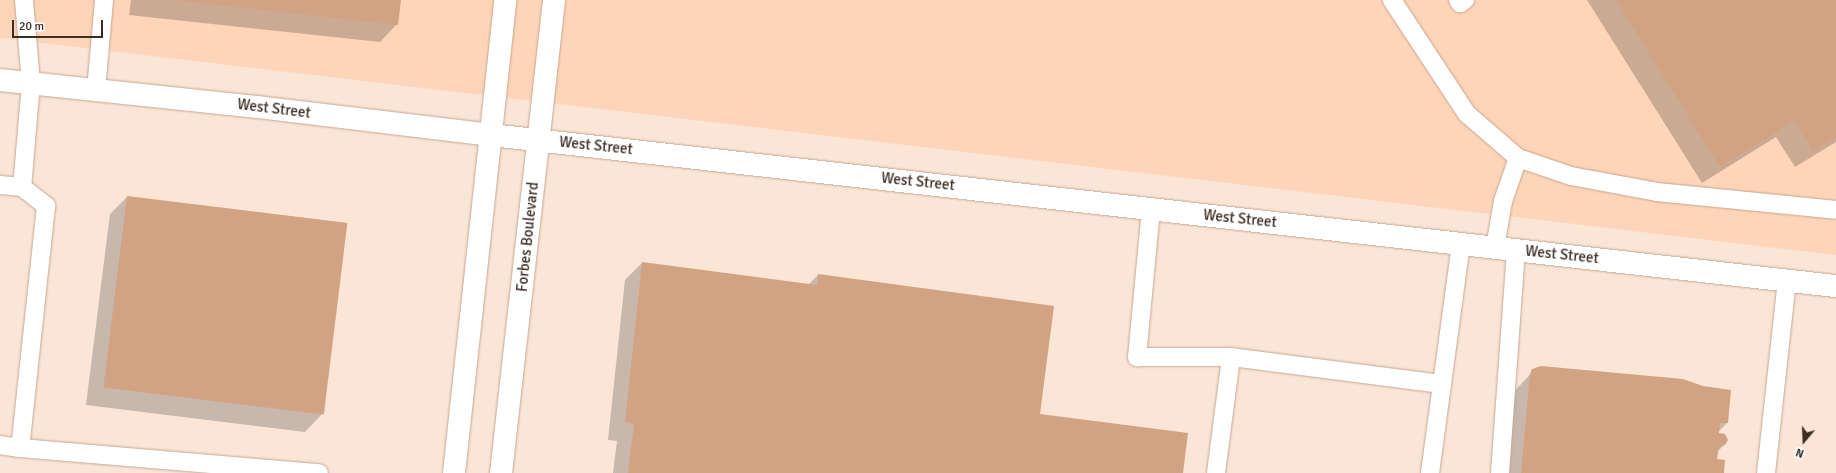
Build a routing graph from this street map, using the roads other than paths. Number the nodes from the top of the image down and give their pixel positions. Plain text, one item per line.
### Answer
1 (24, 0) edge
2 (104, 0) edge
3 (505, 0) edge
4 (554, 0) edge
5 (1392, 0) edge
6 (1458, 0) edge
7 (1465, 0) edge
8 (0, 80) edge
9 (31, 83) junction
10 (96, 90) junction
11 (491, 135) junction
12 (539, 140) junction
13 (1518, 158) junction
14 (0, 185) edge
15 (22, 187) junction
16 (1151, 209) junction
17 (1836, 210) edge
18 (1461, 244) junction
19 (1495, 248) junction
20 (1516, 250) junction
21 (1788, 281) junction
22 (1836, 286) edge
23 (1231, 357) junction
24 (1442, 384) junction
25 (0, 445) edge
26 (20, 448) junction
27 (319, 473) edge
28 (454, 473) edge
29 (502, 473) edge
30 (1216, 473) edge
31 (1430, 473) edge
32 (1500, 473) edge
33 (1766, 473) edge

1 - 9 lane
2 - 10 lane
3 - 11 street
4 - 12 street, Forbes Boulevard
5 - 13 lane
6 - 7 lane
8 - 9 street, West Street
9 - 10 street, West Street
9 - 15 lane
10 - 11 street, West Street
11 - 12 street, West Street
11 - 28 street
12 - 16 street, West Street
12 - 29 street, Forbes Boulevard
13 - 17 lane
13 - 19 lane
14 - 15 lane
15 - 26 lane
16 - 18 street, West Street
16 - 23 lane
18 - 19 street, West Street
18 - 24 lane
19 - 20 street, West Street
20 - 21 street, West Street
20 - 32 lane
21 - 22 street, West Street
21 - 33 lane
23 - 24 lane
23 - 30 lane
24 - 31 lane
25 - 26 lane
26 - 27 lane

